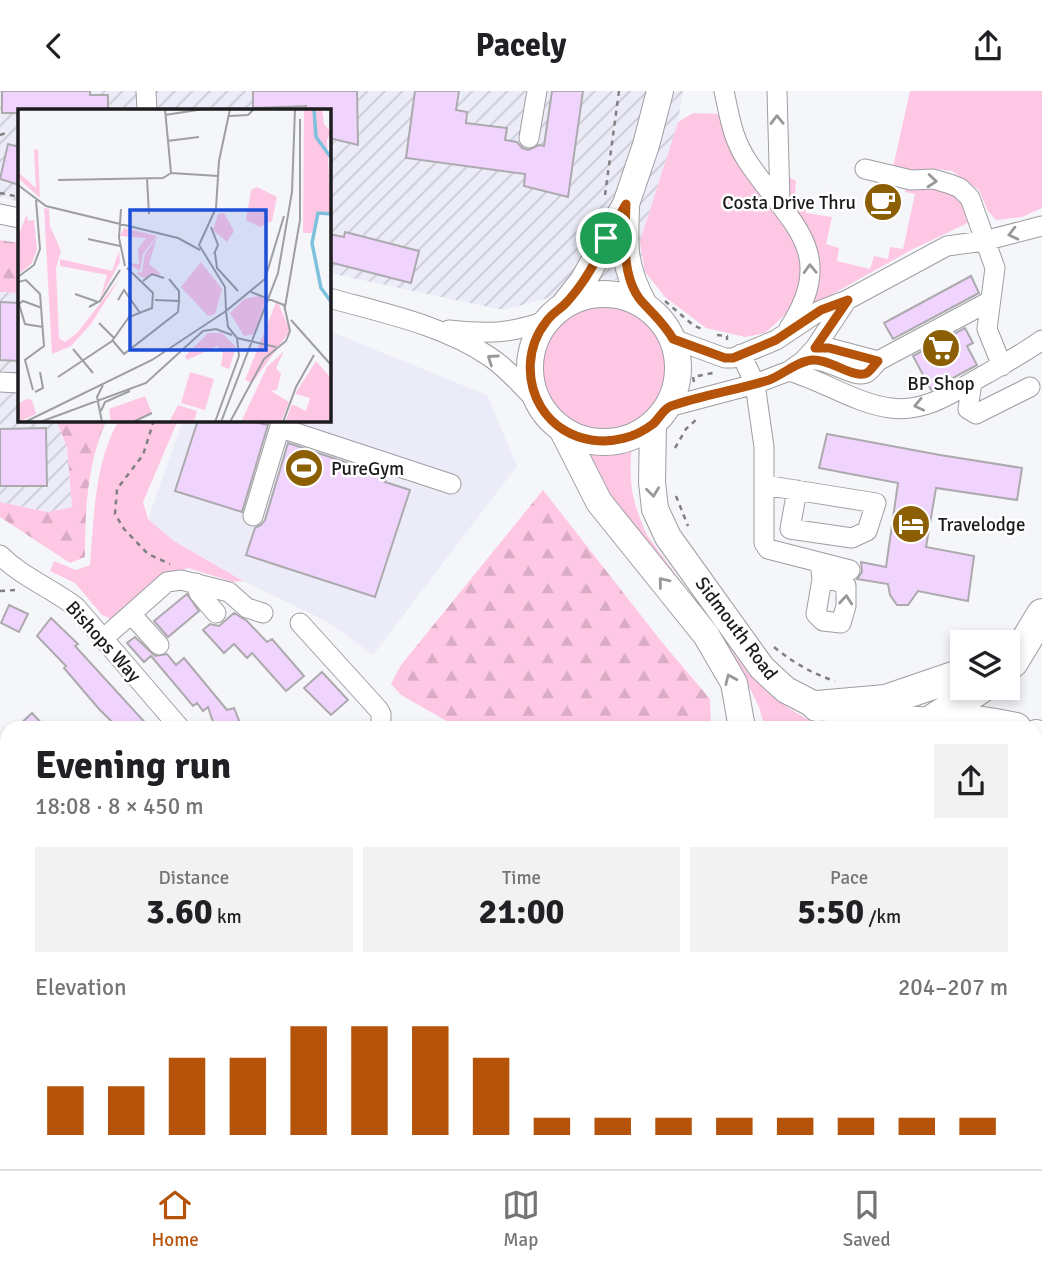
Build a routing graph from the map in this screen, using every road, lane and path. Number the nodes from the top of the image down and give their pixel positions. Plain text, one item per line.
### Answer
1 (146, 91) edge
2 (537, 91) edge
3 (619, 91) edge
4 (660, 91) edge
5 (724, 91) edge
6 (777, 91) edge
7 (147, 109) edge
8 (9, 132) dead end
9 (0, 135) edge
10 (529, 138) dead end
11 (865, 169) dead end
12 (0, 193) edge
13 (18, 197) edge
14 (615, 202) junction
15 (780, 202) junction
16 (0, 214) edge
17 (18, 218) edge
18 (1042, 226) edge
19 (984, 241) junction
20 (331, 299) edge
21 (848, 300) junction
22 (990, 301) junction
23 (644, 305) junction
24 (555, 313) junction
25 (434, 328) junction
26 (787, 331) junction
27 (673, 339) junction
28 (1042, 340) edge
29 (741, 354) junction
30 (802, 360) junction
31 (1002, 366) junction
32 (0, 382) edge
33 (18, 383) edge
34 (972, 383) junction
35 (755, 384) junction
36 (1030, 387) dead end
37 (540, 405) junction
38 (660, 415) junction
39 (153, 422) edge
40 (282, 424) edge
41 (562, 429) junction
42 (451, 484) dead end
43 (764, 485) junction
44 (796, 489) dead end
45 (253, 516) dead end
46 (0, 555) edge
47 (173, 565) dead end
48 (8, 569) edge
49 (849, 570) dead end
50 (196, 583) junction
51 (216, 613) dead end
52 (262, 613) dead end
53 (131, 614) junction
54 (1042, 614) edge
55 (300, 623) dead end
56 (1020, 635) edge
57 (104, 638) junction
58 (159, 645) dead end
59 (1020, 650) edge
60 (950, 678) edge
61 (962, 700) edge
62 (817, 706) junction
63 (174, 721) edge
64 (381, 721) edge
65 (741, 721) edge
66 (905, 721) edge
67 (928, 721) edge

1 - 7 street
2 - 10 street
3 - 14 path
4 - 14 main road
5 - 15 street
15 -> 6 street
8 - 9 path
11 -> 19 street
12 - 13 path
14 - 23 main road
14 - 24 main road
26 -> 15 street
16 - 17 street
18 -> 19 street
19 - 21 street
19 - 22 street
20 - 25 street
21 - 26 street
21 - 30 street
22 - 30 street
22 - 31 street
23 - 24 main road
23 - 27 main road
24 - 25 street
24 - 37 main road
37 -> 25 street
26 - 29 street
27 - 29 street
27 - 38 main road
28 - 31 street
29 - 35 street
34 -> 30 street
30 - 35 street
31 - 34 street
32 - 33 street
34 - 36 street
35 - 38 street
35 - 43 street
37 - 41 main road
38 - 41 main road
38 -> 62 main road, Sidmouth Road
39 - 47 path
40 - 42 street
40 - 45 street
65 -> 41 main road, Sidmouth Road
43 - 44 street
43 - 49 street
46 - 48 street, Bishops Way
48 - 57 street, Bishops Way
50 - 51 street
50 - 52 street
50 - 53 street
53 - 57 street
53 - 58 street
54 - 56 highway
54 - 59 highway
55 - 64 street
57 - 63 street, Bishops Way
60 - 62 highway
61 - 67 highway
62 - 66 main road, Sidmouth Road

